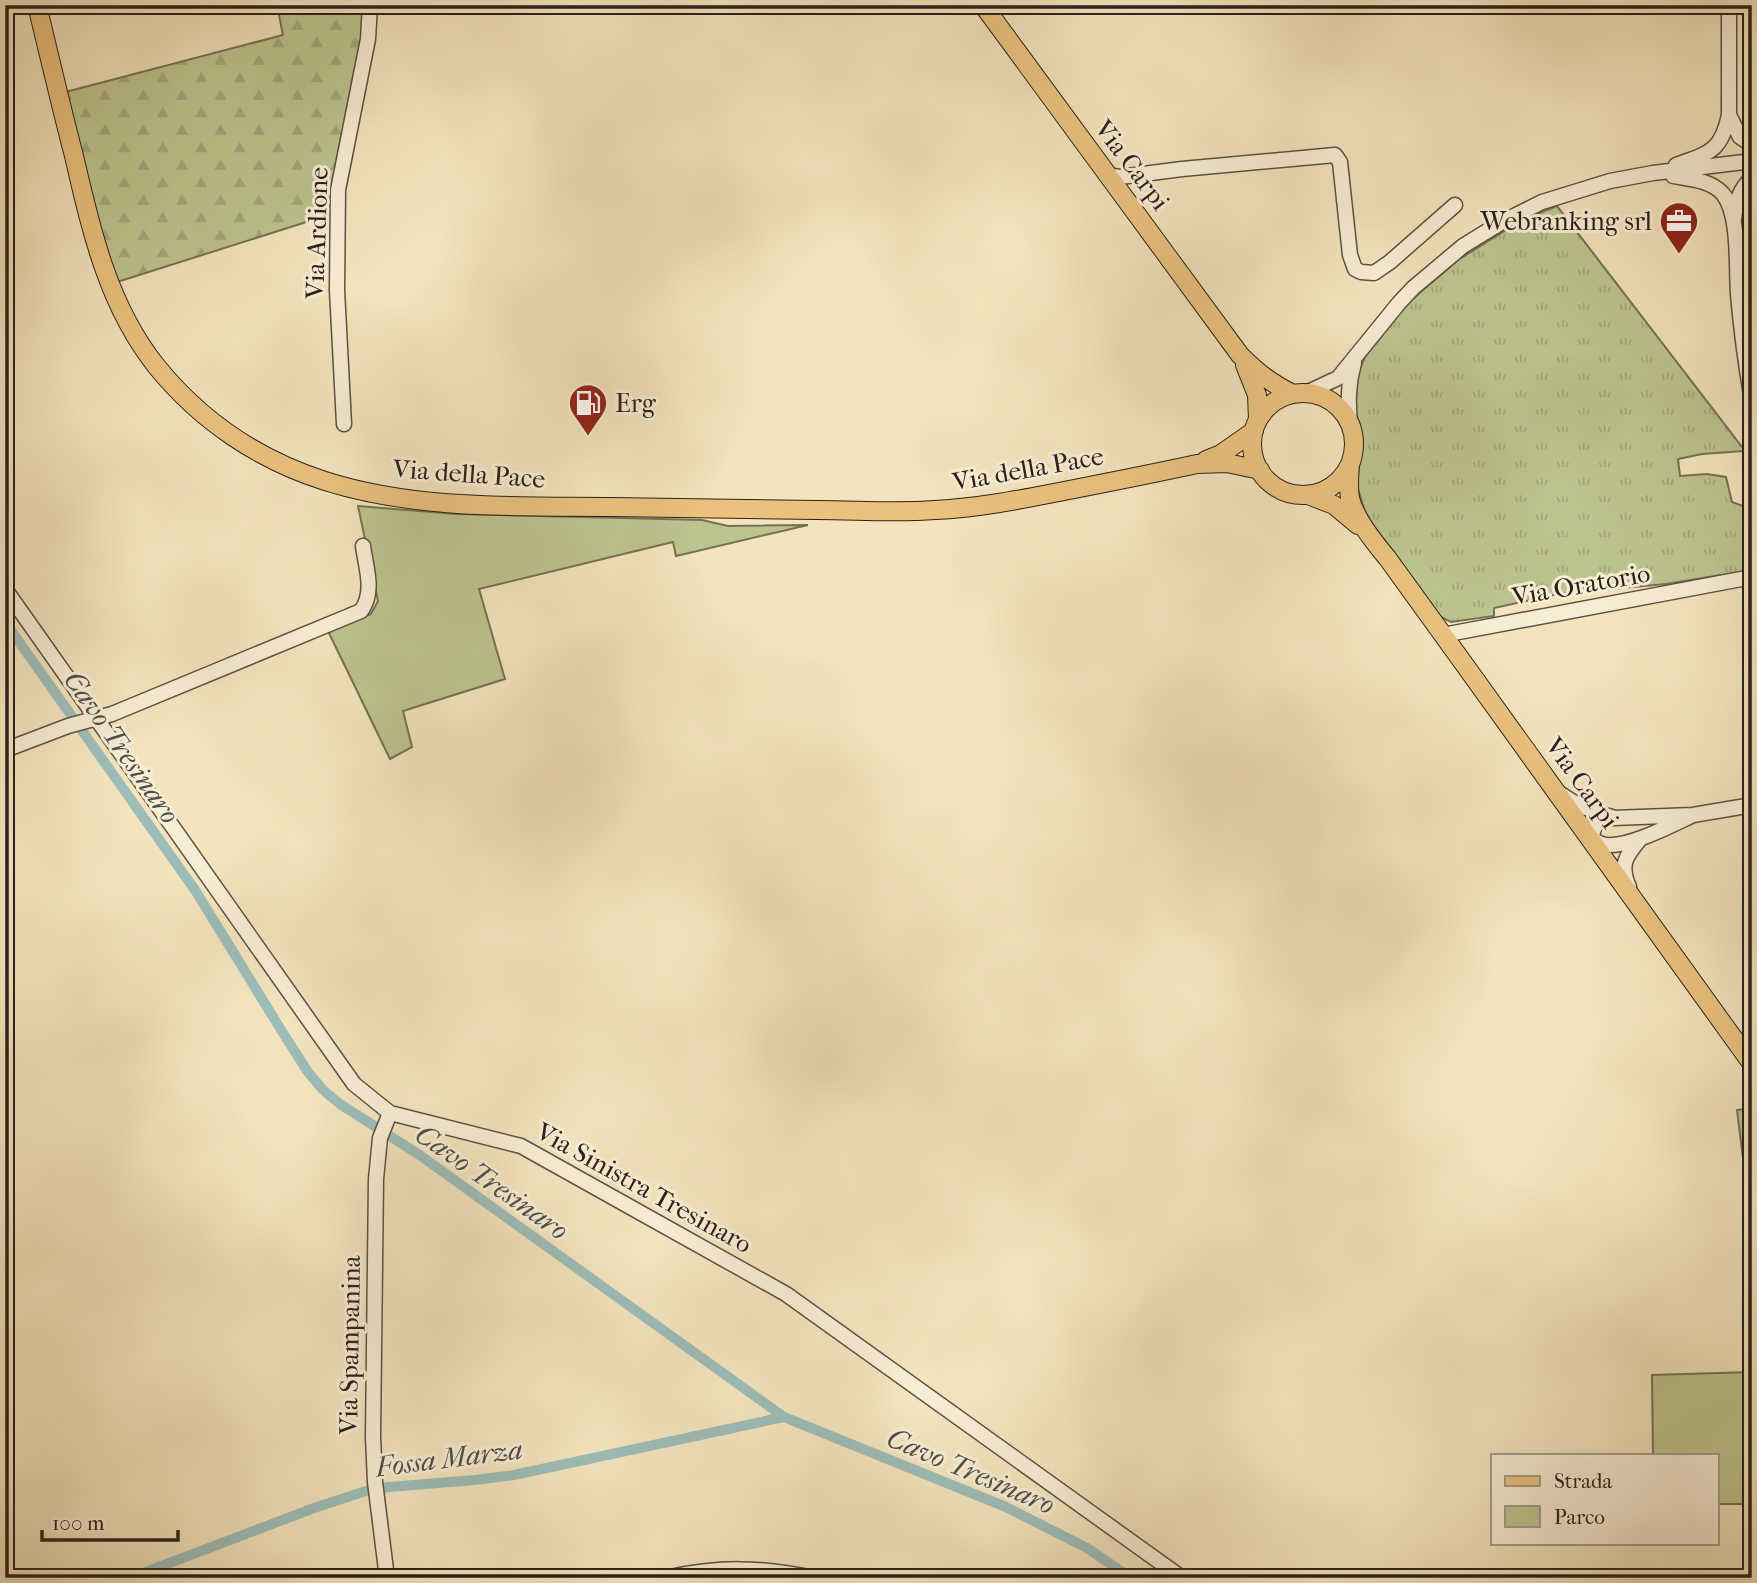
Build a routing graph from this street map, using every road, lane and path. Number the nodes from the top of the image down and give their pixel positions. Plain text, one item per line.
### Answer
1 (37, 5) edge
2 (370, 5) edge
3 (983, 5) edge
4 (1729, 5) edge
5 (1729, 115) junction
6 (1752, 145) edge
7 (1752, 162) edge
8 (1653, 173) junction
9 (1141, 174) junction
10 (1107, 175) junction
11 (1752, 178) edge
12 (1455, 205) dead end
13 (1133, 209) junction
14 (1734, 221) junction
15 (1240, 355) junction
16 (1356, 356) junction
17 (1750, 372) edge
18 (1299, 393) junction
19 (1752, 401) edge
20 (344, 424) dead end
21 (1350, 424) junction
22 (1256, 425) junction
23 (1197, 464) junction
24 (1350, 464) junction
25 (1260, 470) junction
26 (1308, 495) junction
27 (1368, 534) junction
28 (363, 547) dead end
29 (1752, 577) edge
30 (1728, 583) junction
31 (1752, 583) edge
32 (5, 589) edge
33 (1443, 635) junction
34 (94, 719) junction
35 (5, 750) edge
36 (1555, 789) junction
37 (1752, 805) edge
38 (1693, 815) junction
39 (1613, 818) junction
40 (1641, 838) junction
41 (1592, 839) junction
42 (1637, 904) junction
43 (1752, 1064) edge
44 (385, 1126) junction
45 (387, 1578) edge
46 (666, 1578) edge
47 (813, 1578) edge
48 (1182, 1578) edge

1 - 23 main road, Via della Pace
2 - 20 street, Via Ardione
3 - 10 main road, Via Carpi
4 - 5 street
5 - 6 street
5 - 8 street
7 - 8 street
8 - 14 street
8 - 16 street
9 - 10 street
9 - 12 street
9 - 13 street
10 - 13 main road, Via Carpi
11 - 14 street
13 - 15 main road, Via Carpi
14 - 17 street
15 - 18 main road, Via Carpi
15 - 22 main road, Via Carpi
16 - 18 street
16 - 21 street
17 - 19 street
18 - 21 main road, Via Carpi
18 - 22 main road
21 - 24 main road, Via Carpi
22 - 23 main road, Via della Pace
22 - 25 main road, Via Carpi
23 - 25 main road, Via della Pace
24 - 26 main road
24 - 27 main road, Via Carpi
25 - 26 main road, Via Carpi
26 - 27 main road, Via Carpi
27 - 33 main road, Via Carpi
28 - 34 street
29 - 30 street, Via Oratorio
30 - 31 street, Via Oratorio
30 - 33 street, Via Oratorio
32 - 34 street, Via Sinistra Tresinaro
33 - 36 main road, Via Carpi
34 - 35 street
34 - 44 street, Via Sinistra Tresinaro
36 - 39 street
36 - 41 main road, Via Carpi
37 - 38 street
38 - 39 street
38 - 40 street
39 - 41 street
40 - 41 street
40 - 42 street
41 - 42 main road, Via Carpi
42 - 43 main road, Via Carpi
44 - 45 street, Via Spampanina
44 - 48 street, Via Sinistra Tresinaro
46 - 47 street

